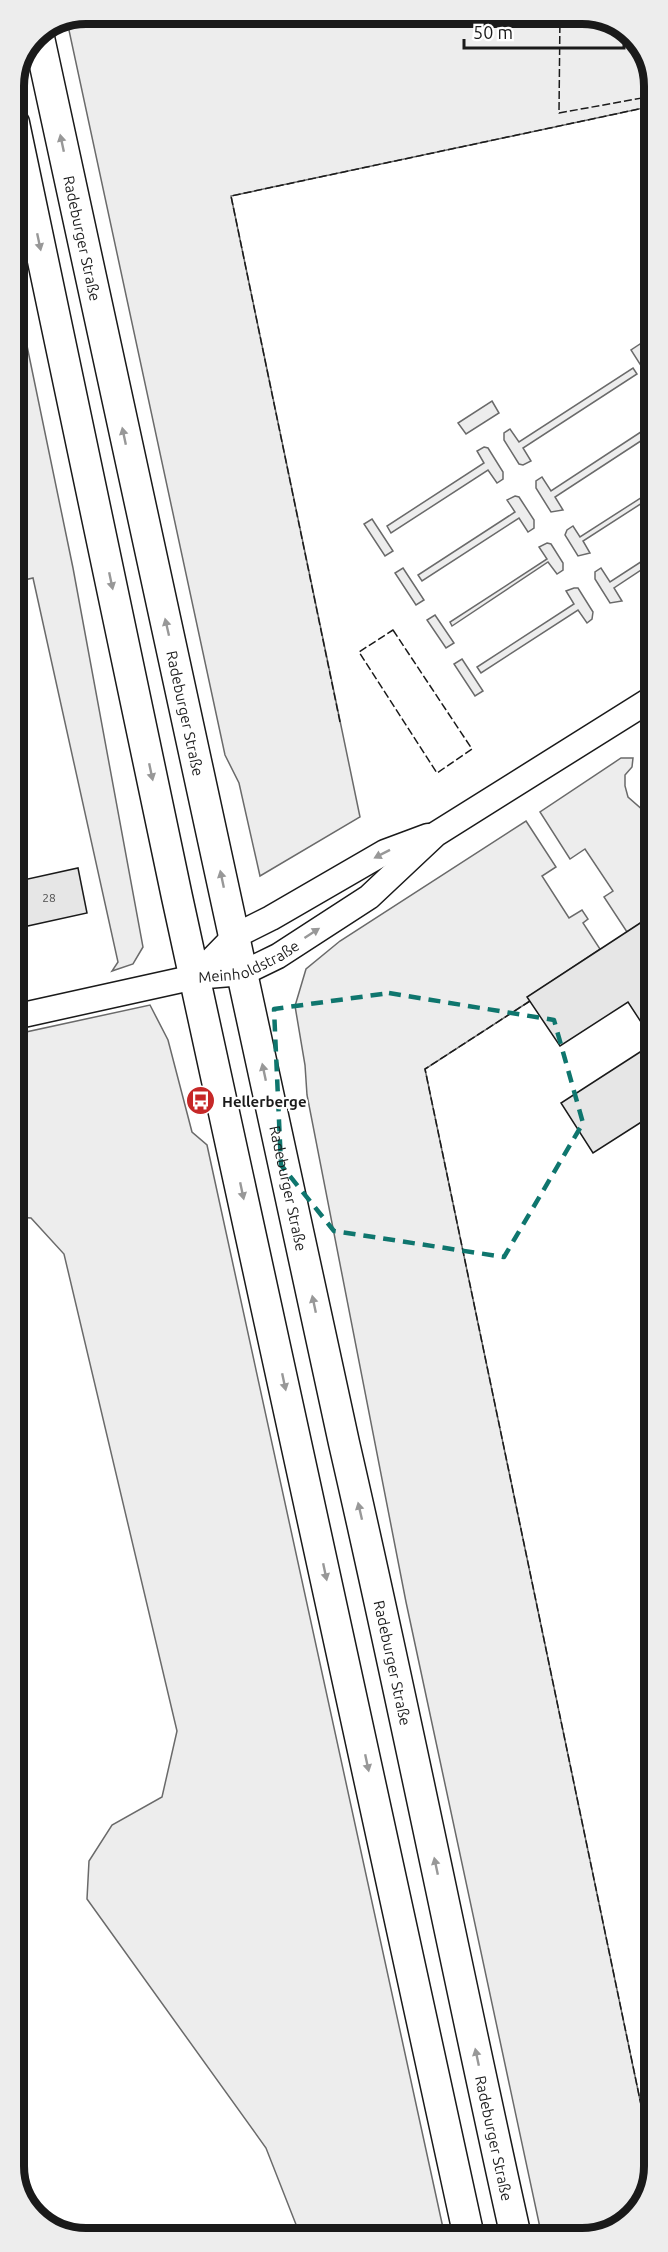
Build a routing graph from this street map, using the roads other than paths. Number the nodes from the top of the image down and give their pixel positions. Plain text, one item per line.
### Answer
1 (40, 44) edge
2 (24, 170) edge
3 (644, 704) edge
4 (436, 834) junction
5 (235, 936) junction
6 (243, 973) junction
7 (195, 977) junction
8 (24, 1015) edge
9 (467, 2228) edge
10 (514, 2228) edge

5 -> 1 main road, Radeburger Straße
2 -> 7 main road
3 - 4 street, Meinholdstraße
4 -> 5 street, Meinholdstraße
6 -> 4 street, Meinholdstraße
5 - 6 main road, Radeburger Straße
5 - 7 street, Meinholdstraße
6 - 7 street, Meinholdstraße
10 -> 6 main road, Radeburger Straße
7 - 8 street
7 -> 9 main road

